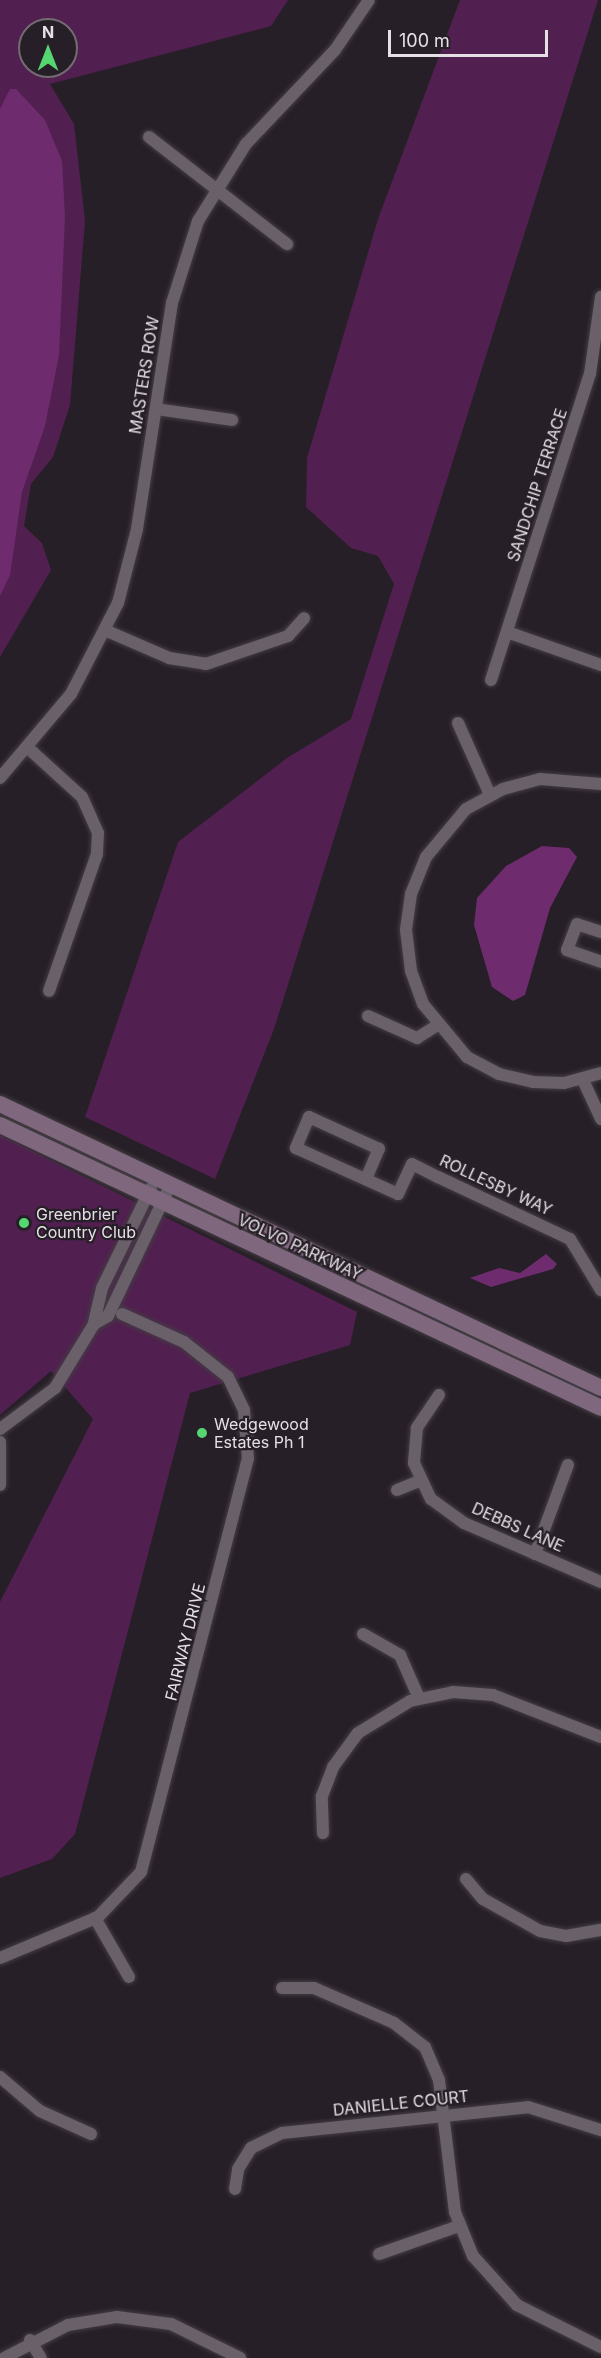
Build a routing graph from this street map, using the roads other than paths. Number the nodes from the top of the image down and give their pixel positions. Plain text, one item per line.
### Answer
1 (369, 0) edge
2 (149, 137) dead end
3 (216, 189) junction
4 (288, 244) dead end
5 (601, 297) edge
6 (596, 375) edge
7 (156, 409) junction
8 (232, 420) dead end
9 (304, 618) dead end
10 (107, 631) junction
11 (507, 633) junction
12 (601, 665) edge
13 (491, 680) dead end
14 (458, 723) dead end
15 (27, 747) junction
16 (0, 778) edge
17 (601, 784) edge
18 (490, 795) junction
19 (601, 932) edge
20 (601, 962) edge
21 (49, 991) dead end
22 (368, 1016) dead end
23 (438, 1025) junction
24 (601, 1073) edge
25 (583, 1080) junction
26 (0, 1104) edge
27 (601, 1119) edge
28 (0, 1125) edge
29 (366, 1179) junction
30 (163, 1183) junction
31 (155, 1199) junction
32 (601, 1290) edge
33 (122, 1314) dead end
34 (601, 1388) edge
35 (439, 1395) dead end
36 (601, 1408) edge
37 (0, 1429) edge
38 (0, 1442) edge
39 (568, 1464) dead end
40 (419, 1480) junction
41 (0, 1485) edge
42 (397, 1490) dead end
43 (535, 1554) junction
44 (601, 1582) edge
45 (363, 1634) dead end
46 (419, 1698) junction
47 (601, 1737) edge
48 (323, 1833) dead end
49 (466, 1879) dead end
50 (95, 1918) junction
51 (601, 1930) edge
52 (0, 1958) edge
53 (129, 1977) dead end
54 (282, 1988) dead end
55 (0, 2077) edge
56 (443, 2115) junction
57 (601, 2130) edge
58 (92, 2134) dead end
59 (235, 2189) dead end
60 (459, 2226) junction
61 (379, 2254) dead end
62 (30, 2340) junction
63 (601, 2347) edge
64 (4, 2358) edge
65 (41, 2358) edge
66 (240, 2358) edge

1 - 3 street, MASTERS ROW
2 - 3 street
3 - 4 street
3 - 7 street, MASTERS ROW
5 - 6 street, SANDCHIP TERRACE
6 - 11 street, SANDCHIP TERRACE
7 - 8 street
7 - 10 street, MASTERS ROW
9 - 10 street
10 - 15 street, MASTERS ROW
11 - 12 street
11 - 13 street, SANDCHIP TERRACE
14 - 18 street
15 - 16 street, MASTERS ROW
15 - 21 street
17 - 18 street
18 - 23 street
19 - 20 street
22 - 23 street
23 - 25 street
24 - 25 street
25 - 27 street
26 - 30 main road, VOLVO PARKWAY
28 - 31 main road, VOLVO PARKWAY
29 - 29 street, ROLLESBY WAY
29 - 32 street, ROLLESBY WAY
30 - 31 street
30 - 34 main road, VOLVO PARKWAY
31 - 36 main road, VOLVO PARKWAY
31 - 37 street
33 - 50 street, FAIRWAY DRIVE
35 - 40 street
38 - 41 street
39 - 43 street
40 - 42 street
40 - 43 street, DEBBS LANE
43 - 44 street, DEBBS LANE
45 - 46 street
46 - 47 street
46 - 48 street
49 - 51 street
50 - 52 street, FAIRWAY DRIVE
50 - 53 street
54 - 56 street
55 - 58 street
56 - 57 street, DANIELLE COURT
56 - 59 street, DANIELLE COURT
56 - 60 street
60 - 61 street
60 - 63 street
62 - 64 street
62 - 65 street
62 - 66 street

